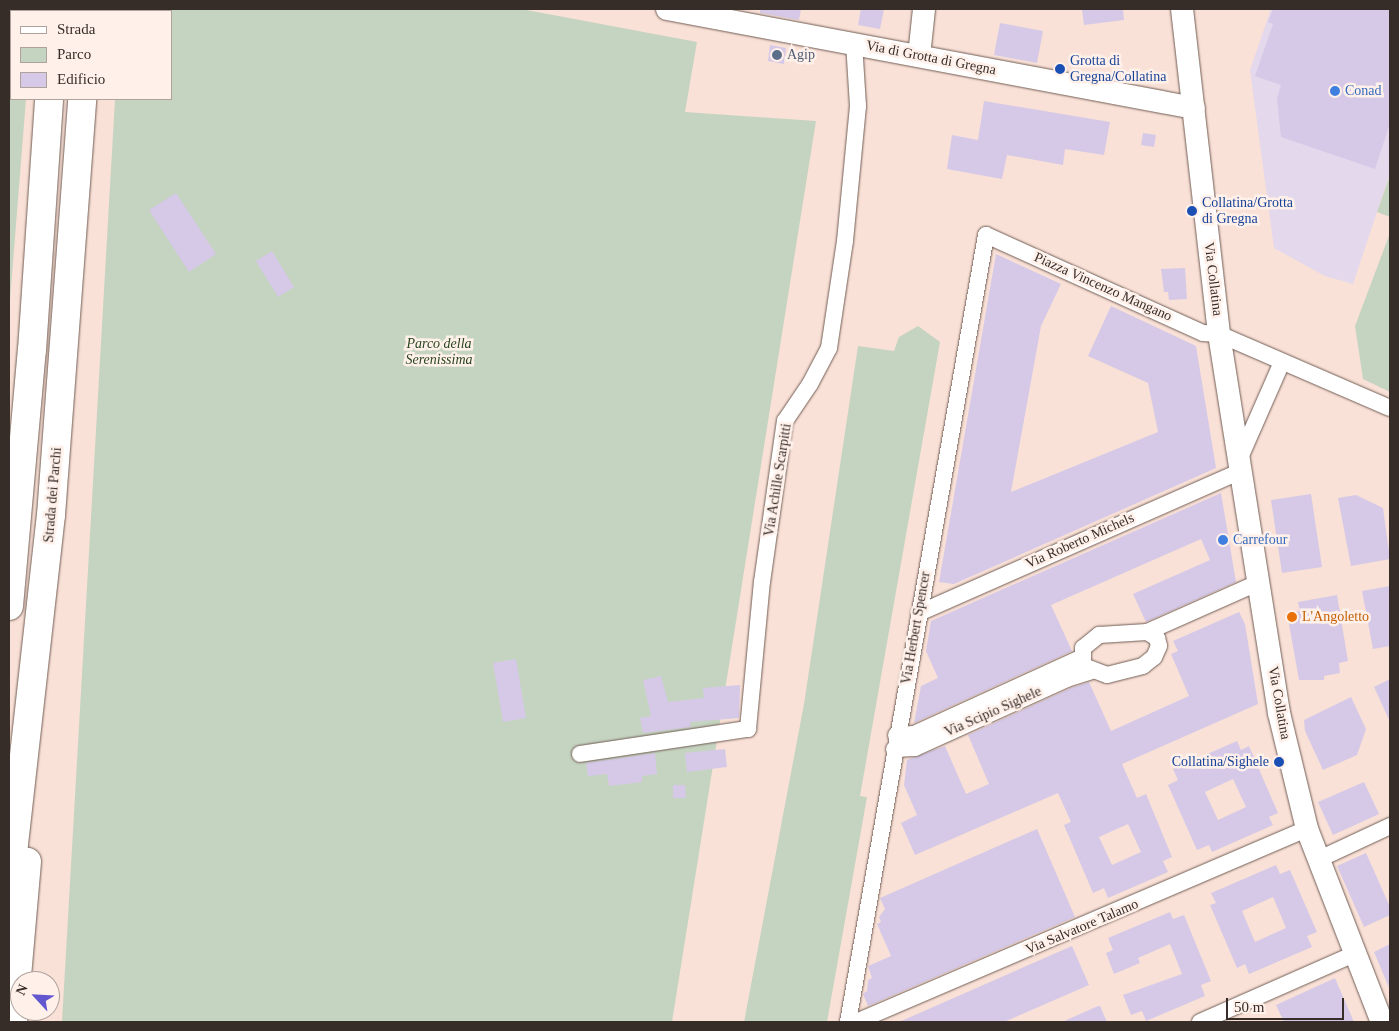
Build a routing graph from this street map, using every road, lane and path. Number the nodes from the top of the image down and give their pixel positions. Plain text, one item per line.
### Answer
1 (667, 9) edge
2 (924, 9) edge
3 (1182, 9) edge
4 (854, 43) junction
5 (918, 56) junction
6 (49, 100) edge
7 (82, 100) edge
8 (1194, 108) junction
9 (986, 235) joint
10 (1219, 334) junction
11 (1282, 362) junction
12 (1390, 408) edge
13 (1240, 466) junction
14 (1261, 588) junction
15 (9, 606) edge
16 (919, 613) junction
17 (1153, 637) junction
18 (1086, 665) junction
19 (32, 699) junction
20 (895, 742) junction
21 (580, 754) dead end
22 (1390, 826) edge
23 (1307, 829) junction
24 (1317, 860) junction
25 (9, 890) edge
26 (1354, 954) junction
27 (13, 1022) edge
28 (848, 1022) edge
29 (856, 1022) edge
30 (1200, 1022) edge
31 (1382, 1022) edge

1 - 4 street, Via di Grotta di Gregna
2 - 5 street
3 - 8 street, Via Collatina
4 - 5 street, Via di Grotta di Gregna
4 - 21 street, Via Achille Scarpitti
5 - 8 street, Via di Grotta di Gregna
6 - 15 highway
7 - 19 highway, Strada dei Parchi
8 - 10 street, Via Collatina
9 - 10 street, Piazza Vincenzo Mangano
9 - 16 street, Via Herbert Spencer
10 - 11 street, Piazza Vincenzo Mangano
10 - 13 street, Via Collatina
11 - 12 street, Piazza Vincenzo Mangano
11 - 13 street
13 - 14 street, Via Collatina
13 - 16 street, Via Roberto Michels
14 - 17 street
14 - 23 street, Via Collatina
16 - 20 street, Via Herbert Spencer
17 - 18 street
17 - 18 street, Via Scipio Sighele
18 - 20 street, Via Scipio Sighele
19 - 25 highway, Strada dei Parchi
19 - 27 highway
20 - 28 street, Via Herbert Spencer
22 - 24 street
23 - 24 street, Via Collatina
23 - 29 street, Via Salvatore Talamo
24 - 26 street, Via Collatina
26 - 30 street
26 - 31 street, Via Collatina

